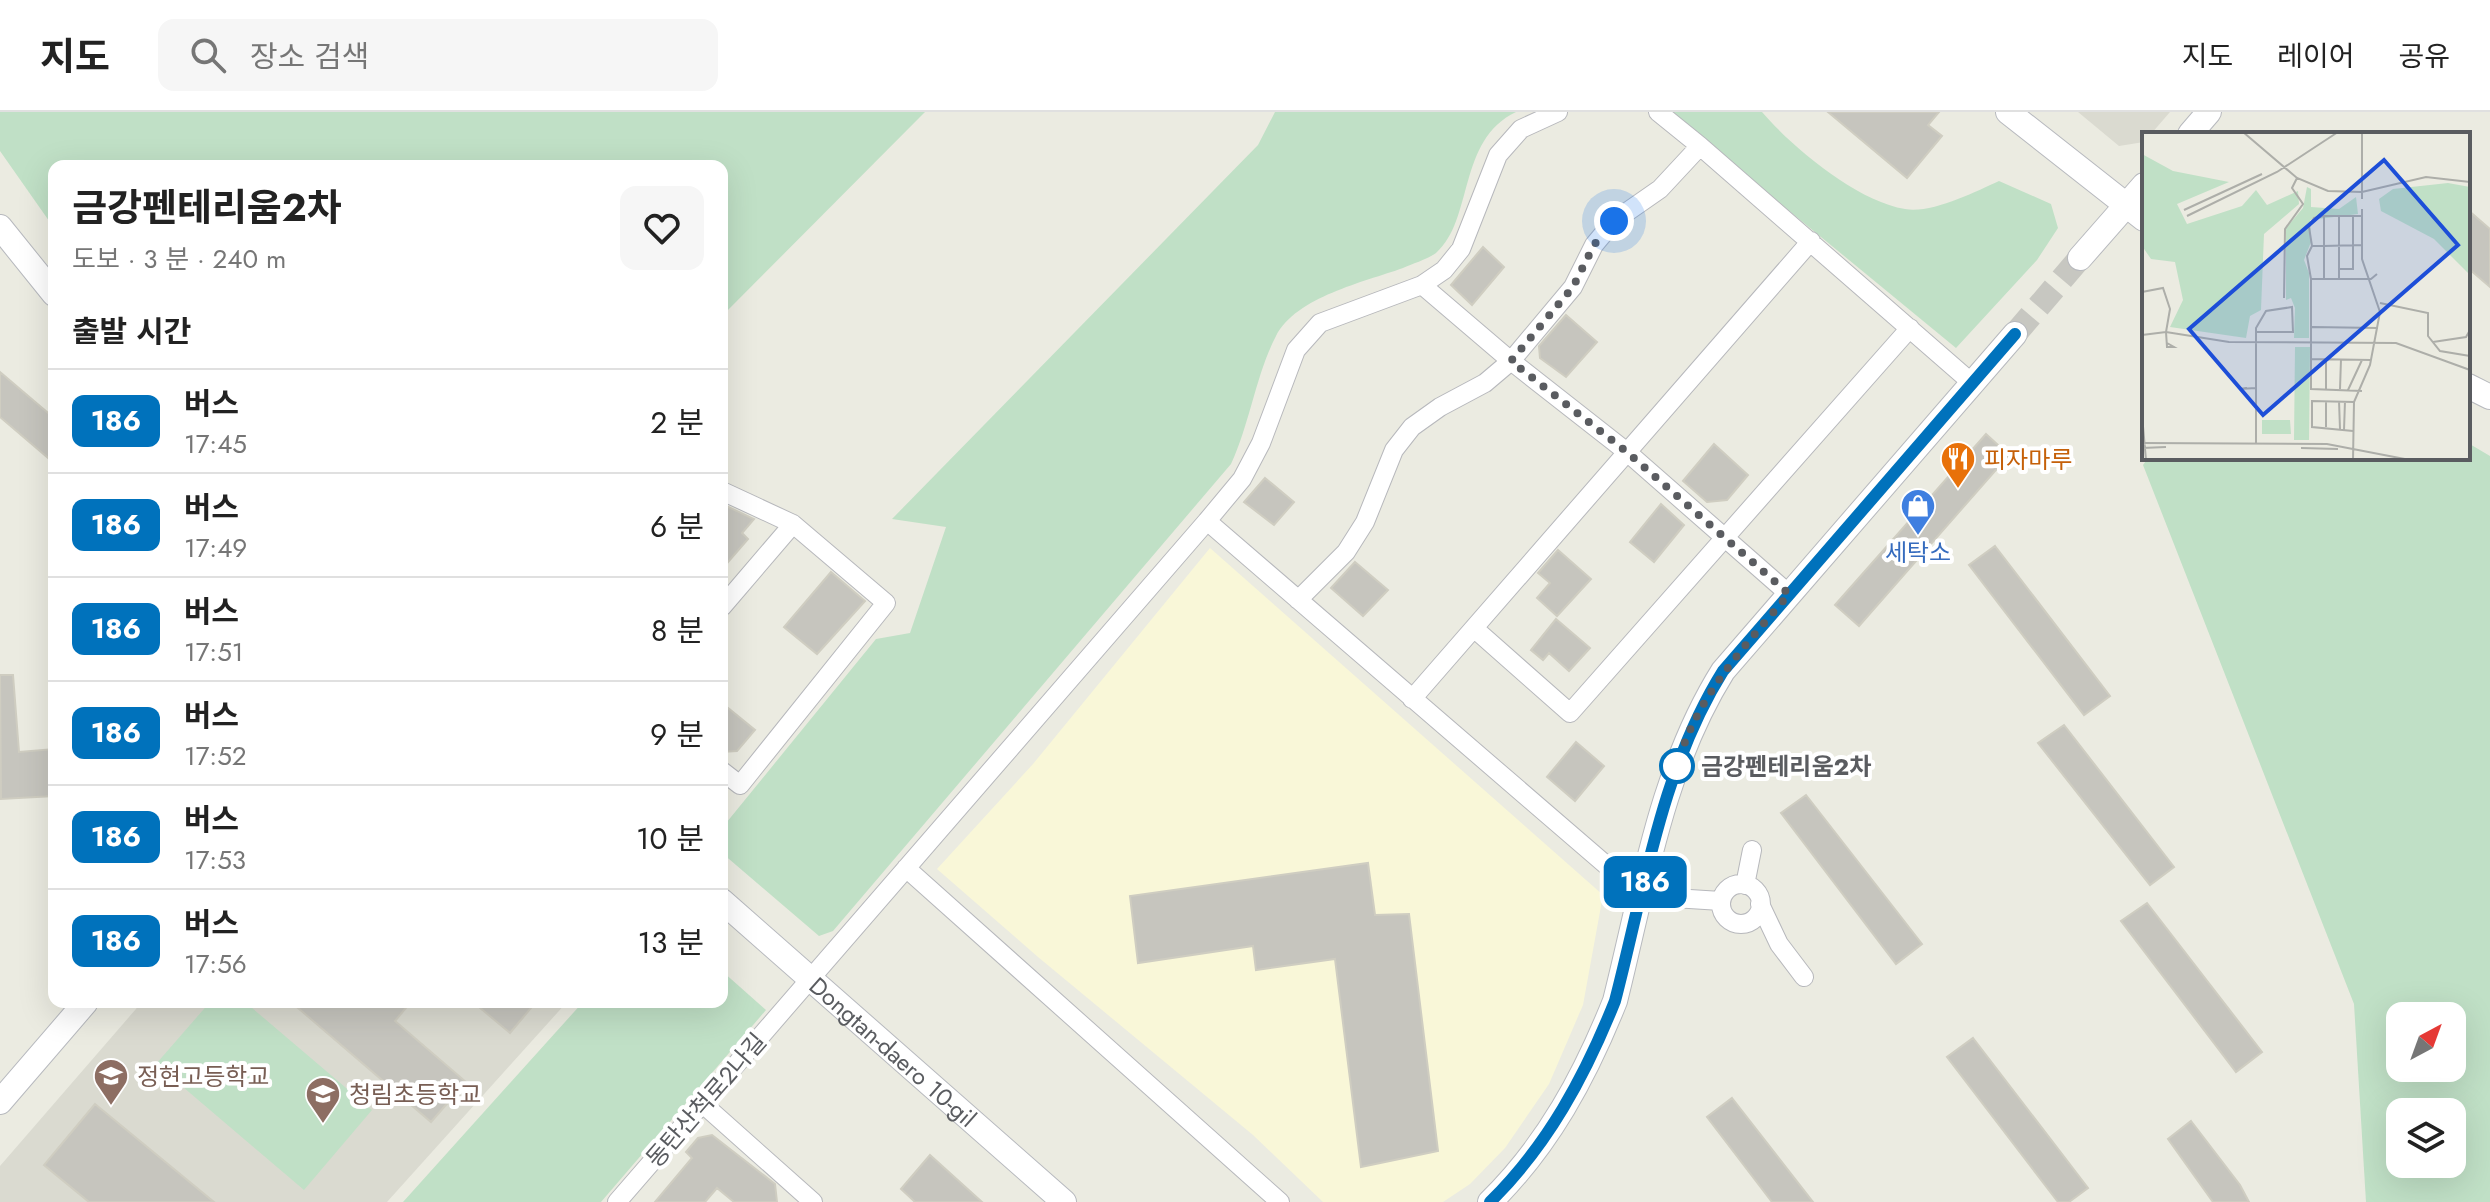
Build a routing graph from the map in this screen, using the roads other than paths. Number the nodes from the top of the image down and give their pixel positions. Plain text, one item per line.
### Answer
1 (1558, 112) edge
2 (1658, 112) edge
3 (2008, 112) edge
4 (2209, 112) edge
5 (2192, 132) edge
6 (1700, 146) junction
7 (2142, 191) edge
8 (2134, 213) edge
9 (0, 227) edge
10 (1811, 241) junction
11 (2080, 258) tunnel mouth
12 (1422, 285) junction
13 (48, 287) edge
14 (1910, 328) junction
15 (2015, 334) tunnel mouth
16 (1511, 361) junction
17 (1972, 383) junction
18 (2470, 387) edge
19 (2490, 397) edge
20 (1627, 452) junction
21 (728, 494) edge
22 (1207, 521) junction
23 (793, 524) junction
24 (1728, 537) junction
25 (1789, 594) junction
26 (728, 600) edge
27 (1298, 600) junction
28 (1476, 630) junction
29 (1412, 699) junction
30 (728, 776) edge
31 (1752, 850) dead end
32 (906, 868) junction
33 (1745, 885) junction
34 (1642, 896) junction
35 (1721, 901) junction
36 (1760, 904) junction
37 (728, 906) edge
38 (1745, 923) junction
39 (1779, 944) junction
40 (1804, 977) dead end
41 (811, 978) junction
42 (81, 1008) edge
43 (0, 1102) edge
44 (703, 1104) junction
45 (810, 1201) edge
46 (617, 1202) edge
47 (1064, 1202) edge
48 (1280, 1202) edge
49 (1490, 1202) edge

1 - 12 street, 동탄산척로2나길
2 - 6 street
3 - 8 street
4 - 5 street
6 - 10 street
6 - 16 street
7 - 8 street
8 - 11 street
9 - 13 street
10 - 14 street
10 - 20 street
12 - 16 street
12 - 22 street, 동탄산척로2나길
14 - 17 street
14 - 24 street
15 - 17 street
16 - 20 street
16 - 27 street
17 - 25 street
18 - 19 street
20 - 24 street
20 - 28 street
21 - 23 street
22 - 27 street
22 - 32 street, 동탄산척로2나길
23 - 26 street
23 - 30 street
24 - 25 street
24 - 28 street
25 - 34 street
27 - 29 street
28 - 29 street
29 - 34 street
31 - 33 street
32 - 41 street, 동탄산척로2나길
32 - 48 street
33 - 35 street
33 - 36 street
34 - 35 street
34 - 49 street
35 - 38 street
36 - 38 street
36 - 39 street
37 - 41 street, Dongtan-daero 10-gil
38 - 39 street
39 - 40 street
41 - 44 street, 동탄산척로2나길
41 - 47 street, Dongtan-daero 10-gil
42 - 43 street
44 - 45 street
44 - 46 street, 동탄산척로2나길

